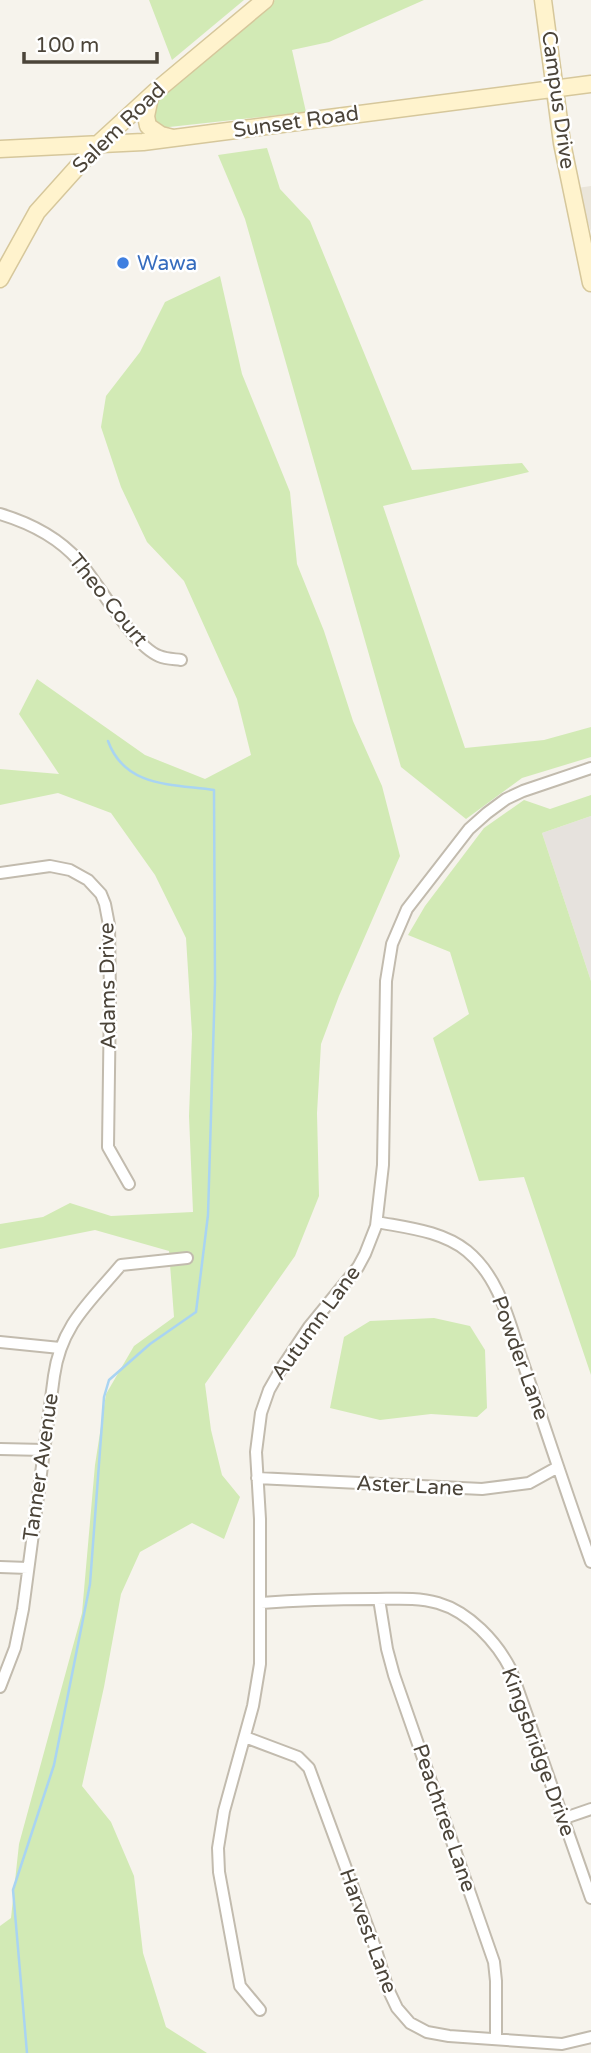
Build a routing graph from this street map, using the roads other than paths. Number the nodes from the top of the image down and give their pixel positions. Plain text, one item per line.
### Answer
1 (265, 0) edge
2 (543, 0) edge
3 (591, 84) edge
4 (555, 89) junction
5 (150, 97) junction
6 (175, 138) junction
7 (97, 145) junction
8 (0, 149) edge
9 (0, 279) edge
10 (591, 283) edge
11 (0, 514) edge
12 (181, 660) dead end
13 (591, 768) edge
14 (0, 873) edge
15 (129, 1184) dead end
16 (377, 1223) junction
17 (187, 1258) dead end
18 (0, 1342) edge
19 (60, 1348) junction
20 (0, 1449) edge
21 (44, 1450) junction
22 (558, 1467) junction
23 (257, 1478) junction
24 (591, 1562) edge
25 (0, 1567) edge
26 (28, 1568) junction
27 (379, 1599) junction
28 (261, 1603) junction
29 (0, 1687) edge
30 (245, 1737) junction
31 (591, 1809) edge
32 (562, 1819) junction
33 (591, 1898) edge
34 (260, 2010) dead end
35 (591, 2037) edge
36 (496, 2039) junction
37 (546, 2048) edge

1 - 5 street, Salem Road
2 - 4 street, Campus Drive
3 - 4 street, Sunset Road
4 - 6 street, Sunset Road
4 - 10 street, Campus Drive
5 - 6 street
5 - 7 street, Salem Road
6 - 7 street, Sunset Road
7 - 8 street, Sunset Road
7 - 9 street, Salem Road
11 - 12 street, Theo Court
13 - 16 street, Autumn Lane
14 - 15 street, Adams Drive
16 - 22 street, Powder Lane
16 - 23 street, Autumn Lane
17 - 19 street, Tanner Avenue
18 - 19 street
19 - 21 street, Tanner Avenue
20 - 21 street
21 - 26 street, Tanner Avenue
22 - 23 street, Aster Lane
22 - 24 street, Powder Lane
23 - 28 street, Autumn Lane
25 - 26 street
26 - 29 street, Tanner Avenue
27 - 28 street, Kingsbridge Drive
27 - 32 street, Kingsbridge Drive
27 - 36 street, Peachtree Lane
28 - 30 street, Autumn Lane
30 - 34 street, Autumn Lane
30 - 36 street, Harvest Lane
31 - 32 street
32 - 33 street, Kingsbridge Drive
35 - 37 street, Harvest Lane
36 - 37 street, Harvest Lane

